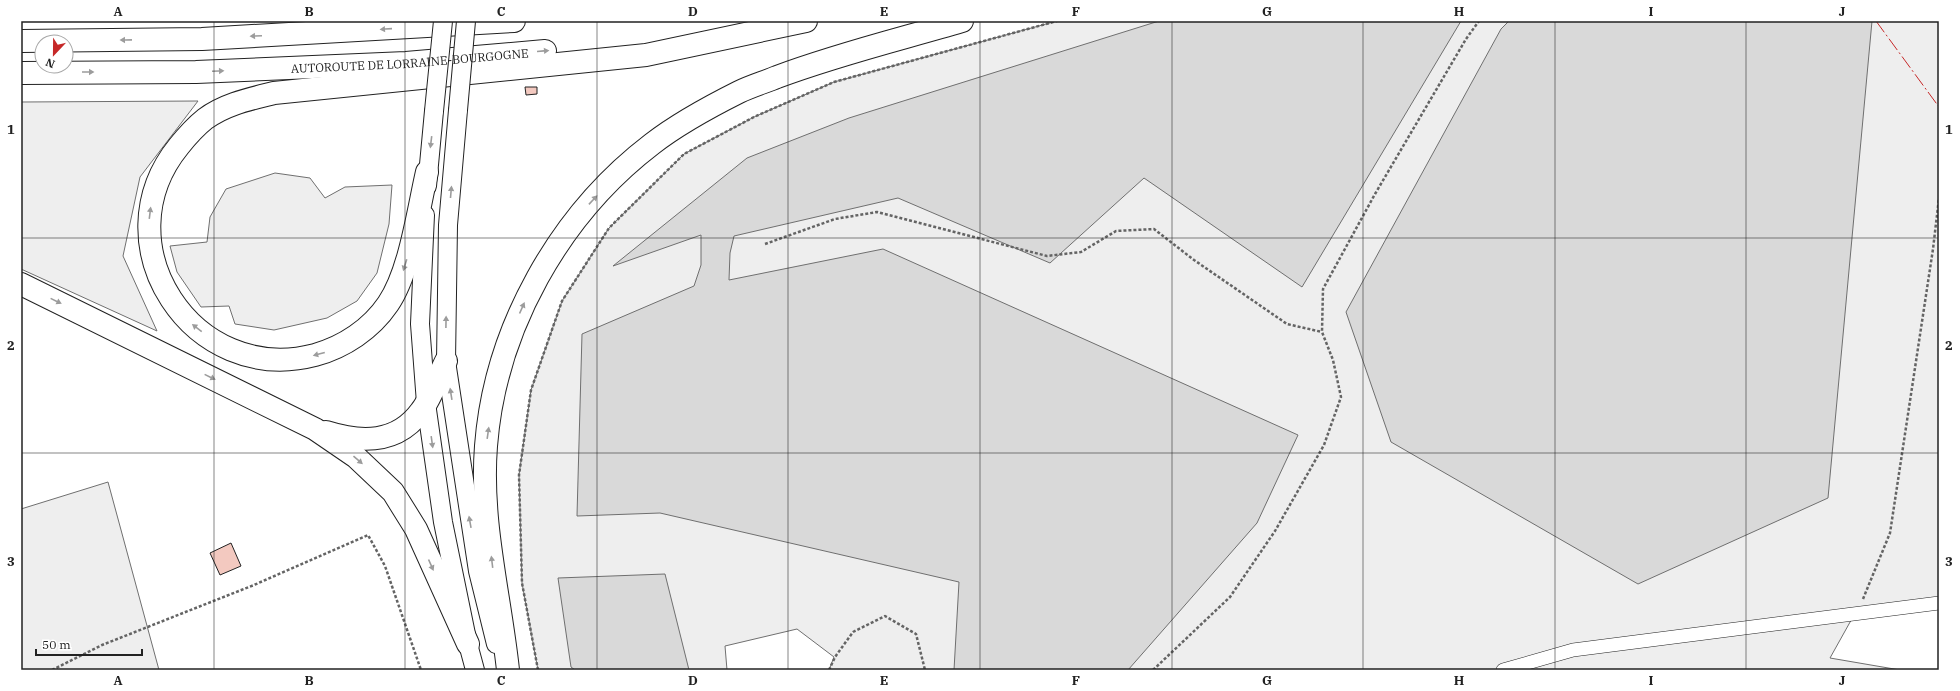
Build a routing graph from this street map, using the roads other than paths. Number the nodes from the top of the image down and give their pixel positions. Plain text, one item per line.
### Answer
1 (443, 21) edge
2 (466, 21) edge
3 (511, 21) edge
4 (797, 21) edge
5 (806, 21) edge
6 (962, 21) edge
7 (21, 41) edge
8 (21, 72) edge
9 (427, 172) junction
10 (21, 284) edge
11 (446, 361) junction
12 (426, 403) junction
13 (315, 429) junction
14 (1939, 603) edge
15 (468, 644) junction
16 (475, 670) edge
17 (502, 670) edge
18 (508, 670) edge
19 (1504, 670) edge

1 -> 9 main road, bridge
11 -> 2 main road, bridge
3 -> 7 highway
8 -> 4 highway, AUTOROUTE DE LORRAINE-BOURGOGNE
9 -> 5 highway
18 -> 6 highway
9 - 12 main road
10 -> 13 highway
11 - 12 highway
17 -> 11 main road
12 - 13 highway
12 -> 15 main road
13 -> 15 highway
14 - 19 street
15 - 16 main road

